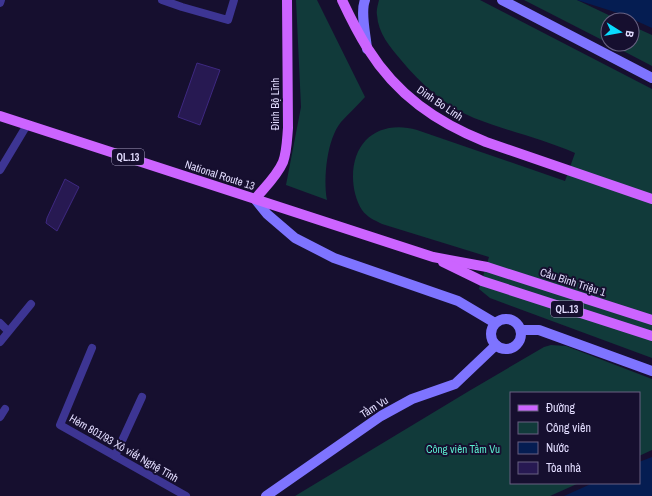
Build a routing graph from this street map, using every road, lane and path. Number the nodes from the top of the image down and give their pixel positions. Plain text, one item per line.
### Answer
1 (1, 0) edge
2 (162, 0) edge
3 (234, 0) edge
4 (287, 0) edge
5 (342, 0) edge
6 (365, 0) edge
7 (502, 0) edge
8 (0, 3) edge
9 (367, 49) junction
10 (652, 78) edge
11 (0, 116) edge
12 (28, 125) junction
13 (0, 170) edge
14 (255, 199) junction
15 (652, 199) edge
16 (432, 257) junction
17 (487, 267) joint
18 (31, 304) dead end
19 (652, 320) edge
20 (0, 323) edge
21 (495, 324) junction
22 (521, 330) junction
23 (8, 331) junction
24 (652, 336) edge
25 (0, 342) edge
26 (496, 345) junction
27 (92, 348) dead end
28 (652, 371) edge
29 (142, 397) dead end
30 (5, 410) dead end
31 (0, 417) edge
32 (115, 456) junction
33 (186, 496) edge
34 (266, 496) edge

1 - 8 lane
2 - 3 lane
4 - 14 main road, Đinh Bộ Lĩnh
5 - 9 main road, Dinh Bo Linh
6 - 9 street
7 - 10 street
9 - 15 main road, Dinh Bo Linh
11 - 12 main road, National Route 13 / QL.13
12 - 13 lane
12 - 14 main road, National Route 13 / QL.13
14 - 16 main road, National Route 13 / QL.13
14 - 21 street
16 - 17 main road, National Route 13 / QL.13
16 - 24 main road, National Route 13 / QL.13
17 - 19 main road, Cầu Bình Triệu 1 / QL.13
18 - 23 lane
20 - 23 lane
21 - 22 street
21 - 26 street
22 - 26 street
22 - 28 street
23 - 25 lane
26 - 34 street, Tầm Vu
27 - 32 lane, Hẻm 801/93 Xô viết Nghệ Tĩnh
29 - 32 lane
30 - 31 lane
32 - 33 lane, Hẻm 801/93 Xô viết Nghệ Tĩnh

